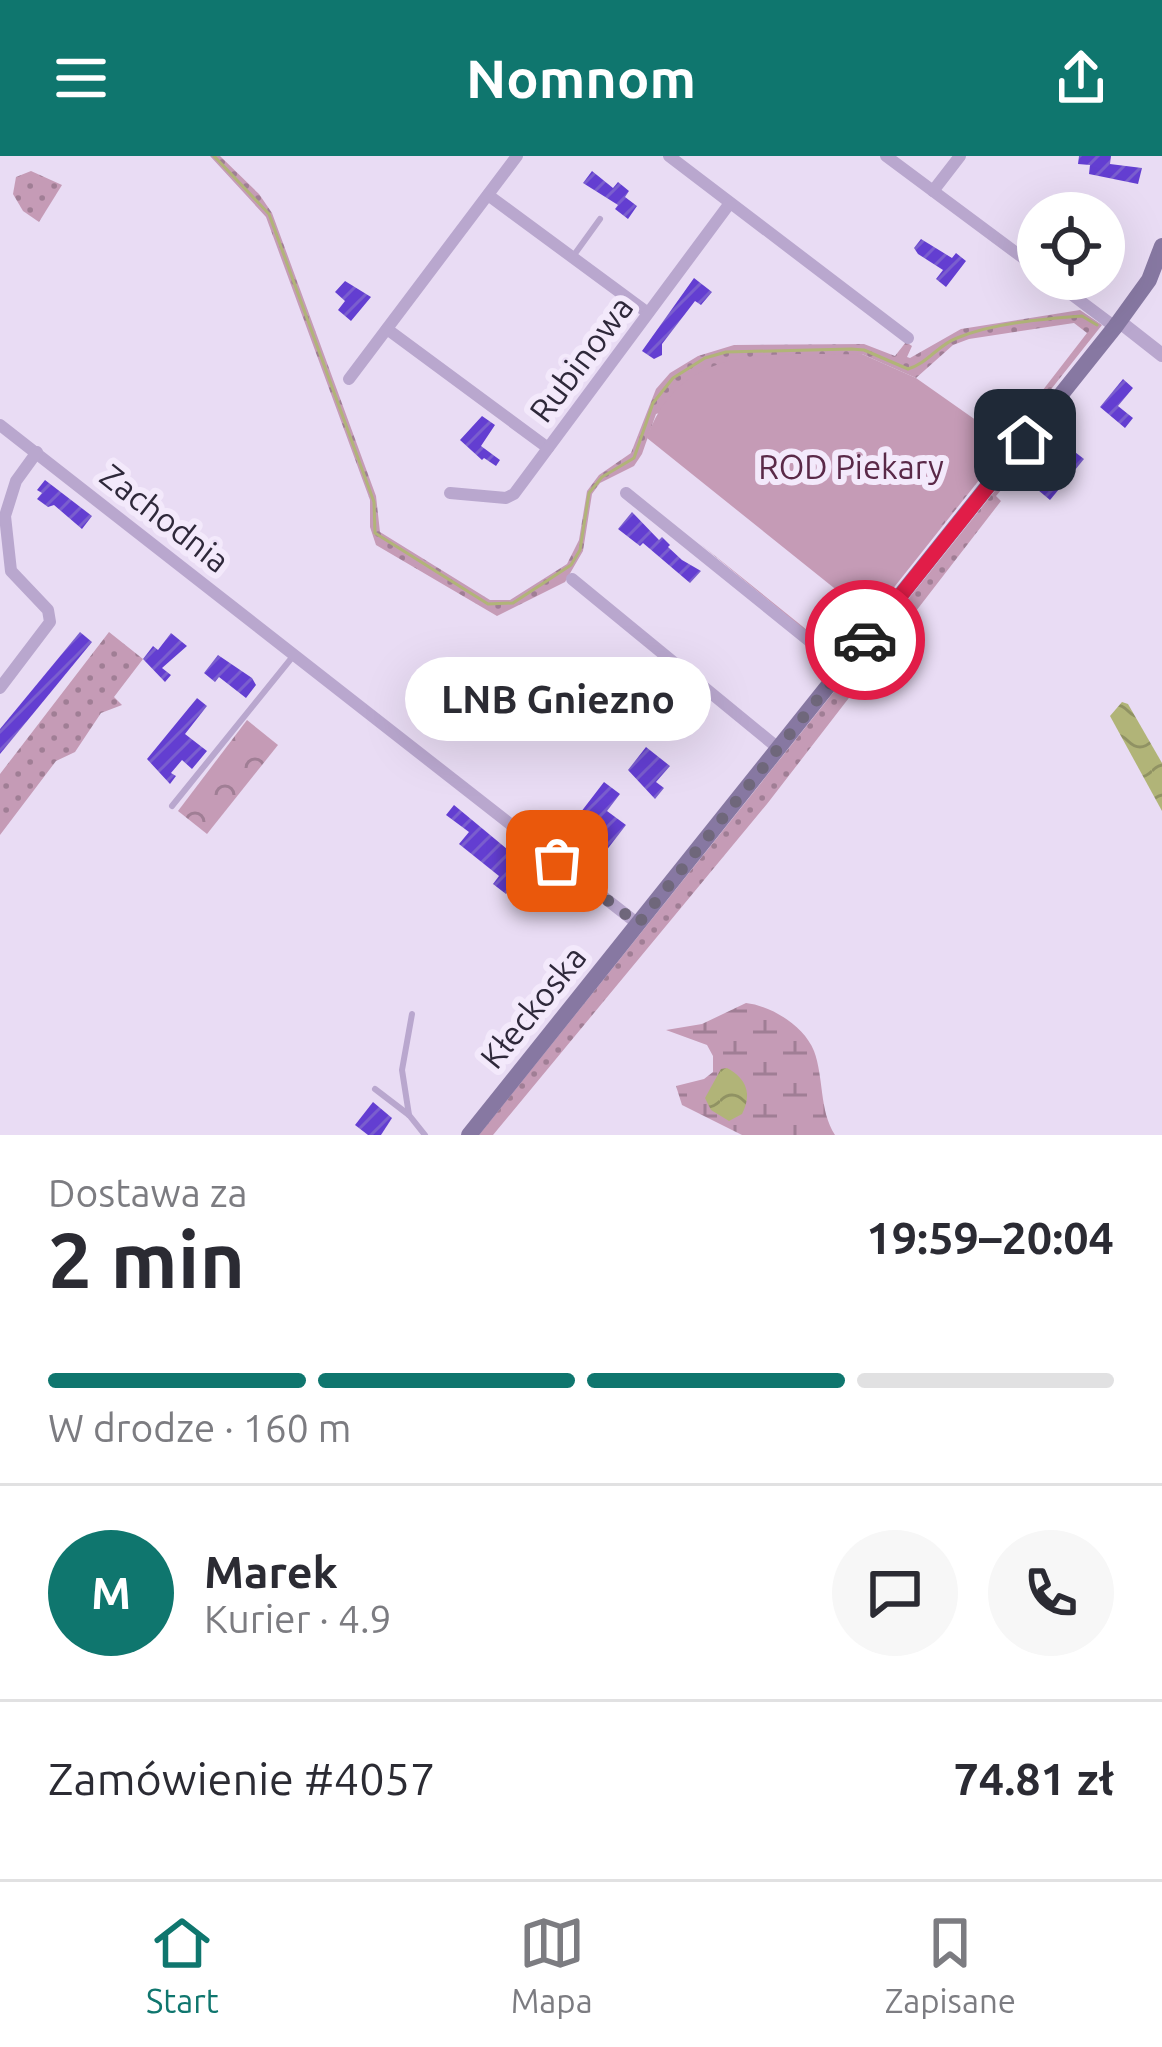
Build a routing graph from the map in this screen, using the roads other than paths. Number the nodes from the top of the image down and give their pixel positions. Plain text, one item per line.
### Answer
1 (517, 156) edge
2 (669, 156) edge
3 (886, 156) edge
4 (960, 156) edge
5 (933, 191) junction
6 (488, 194) junction
7 (730, 202) junction
8 (600, 219) dead end
9 (1162, 246) edge
10 (1017, 253) edge
11 (573, 257) junction
12 (1082, 300) edge
13 (648, 313) junction
14 (1117, 324) junction
15 (387, 329) junction
16 (908, 338) dead end
17 (1162, 355) edge
18 (349, 379) dead end
19 (0, 425) edge
20 (548, 448) junction
21 (37, 452) junction
22 (449, 493) dead end
23 (626, 494) dead end
24 (3, 516) edge
25 (572, 579) dead end
26 (294, 655) junction
27 (843, 668) junction
28 (0, 688) edge
29 (778, 748) junction
30 (172, 806) dead end
31 (638, 924) junction
32 (412, 1014) dead end
33 (375, 1089) dead end
34 (409, 1115) junction
35 (425, 1135) edge
36 (469, 1135) edge

1 - 6 street
2 - 7 street
3 - 5 street
4 - 5 street
5 - 10 street
6 - 11 street
6 - 15 street
7 - 13 street, Rubinowa
7 - 16 street
8 - 11 lane
9 - 14 main road, Kłeckoska
11 - 13 street
12 - 14 street
13 - 20 street, Rubinowa
14 - 17 street
14 - 27 main road, Kłeckoska
15 - 18 street
15 - 20 street
19 - 21 street, Zachodnia
20 - 22 street, Rubinowa
21 - 24 street
21 - 26 street, Zachodnia
23 - 27 street
24 - 28 street
25 - 29 street
26 - 30 lane
26 - 31 street, Zachodnia
27 - 29 main road, Kłeckoska
29 - 31 main road, Kłeckoska
31 - 36 main road, Kłeckoska
32 - 34 lane
33 - 34 lane
34 - 35 lane

